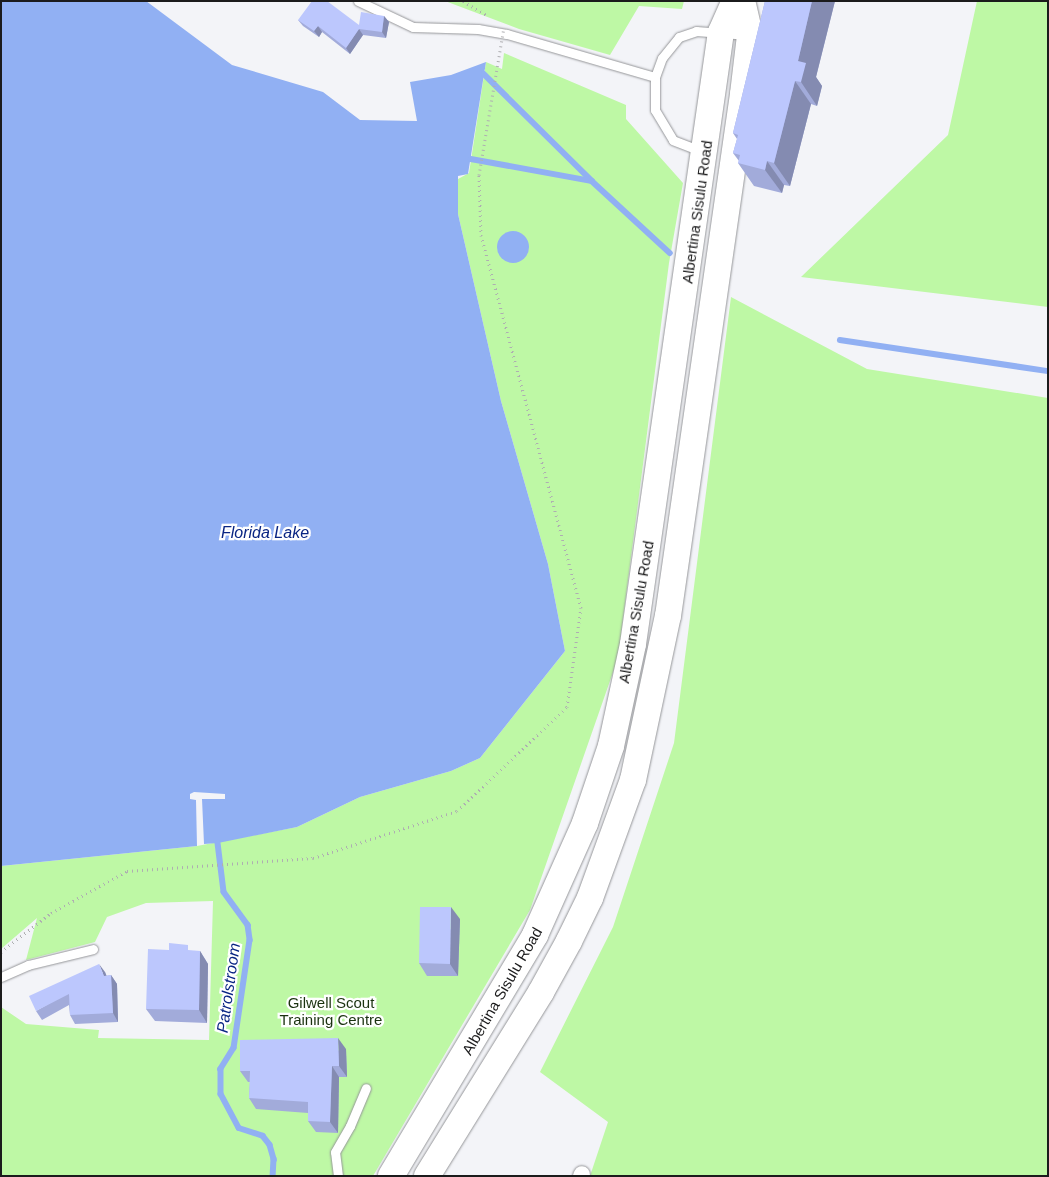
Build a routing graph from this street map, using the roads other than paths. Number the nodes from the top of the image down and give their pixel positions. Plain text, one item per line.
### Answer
1 (358, 1) edge
2 (735, 1) edge
3 (742, 1) edge
4 (722, 32) junction
5 (750, 36) junction
6 (655, 77) junction
7 (706, 152) junction
8 (93, 948) dead end
9 (1, 977) edge
10 (366, 1088) dead end
11 (338, 1176) edge
12 (391, 1176) edge
13 (428, 1176) edge

1 - 6 lane
2 - 4 main road, Albertina Sisulu Road
3 - 5 main road, Albertina Sisulu Road
4 - 5 lane
4 - 6 lane
4 - 7 main road, Albertina Sisulu Road
5 - 13 main road, Albertina Sisulu Road
6 - 7 lane
7 - 12 main road, Albertina Sisulu Road
8 - 9 lane
10 - 11 lane

